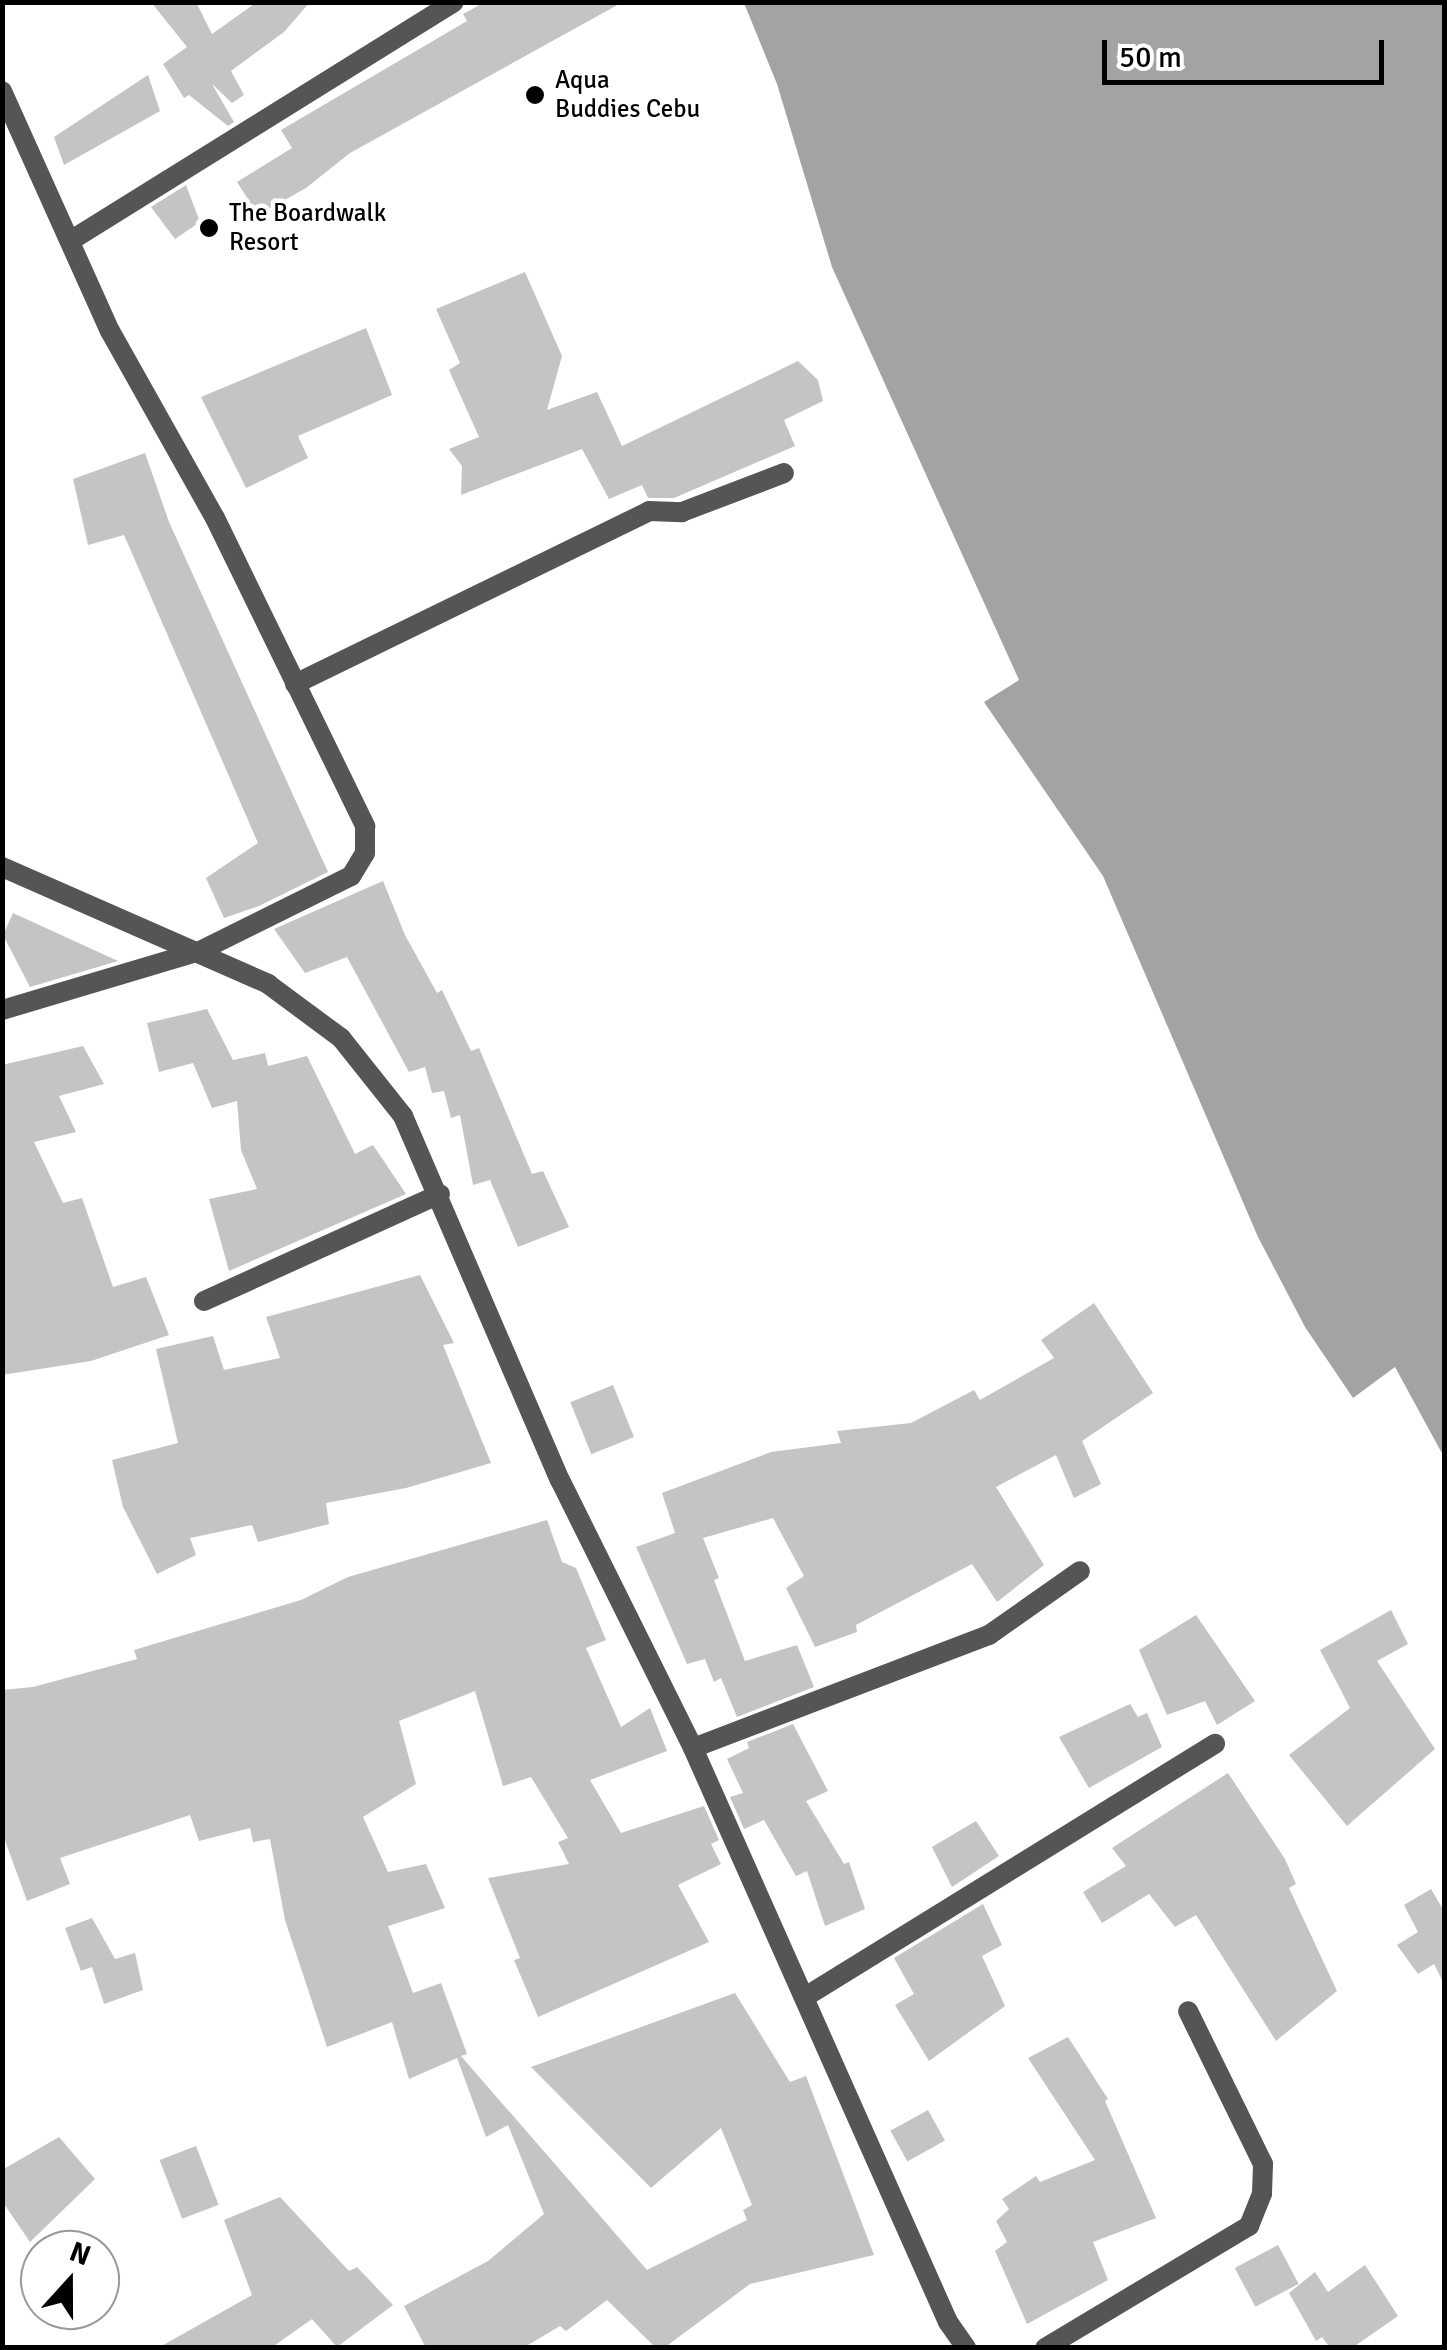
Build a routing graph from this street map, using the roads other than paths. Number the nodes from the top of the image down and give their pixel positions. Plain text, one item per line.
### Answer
1 (454, 2) edge
2 (2, 91) edge
3 (70, 241) junction
4 (784, 473) dead end
5 (295, 684) junction
6 (2, 867) edge
7 (200, 951) junction
8 (2, 1010) edge
9 (440, 1194) junction
10 (204, 1301) dead end
11 (1080, 1571) dead end
12 (1216, 1744) dead end
13 (693, 1748) junction
14 (805, 1997) junction
15 (1188, 2011) dead end
16 (966, 2348) edge
17 (1045, 2348) edge

1 - 3 street
2 - 3 street
3 - 5 street
4 - 5 street
5 - 7 street
6 - 7 street
7 - 8 street
7 - 9 street
9 - 10 street
9 - 13 street
11 - 13 street
12 - 14 street
13 - 14 street
14 - 16 street
15 - 17 street

